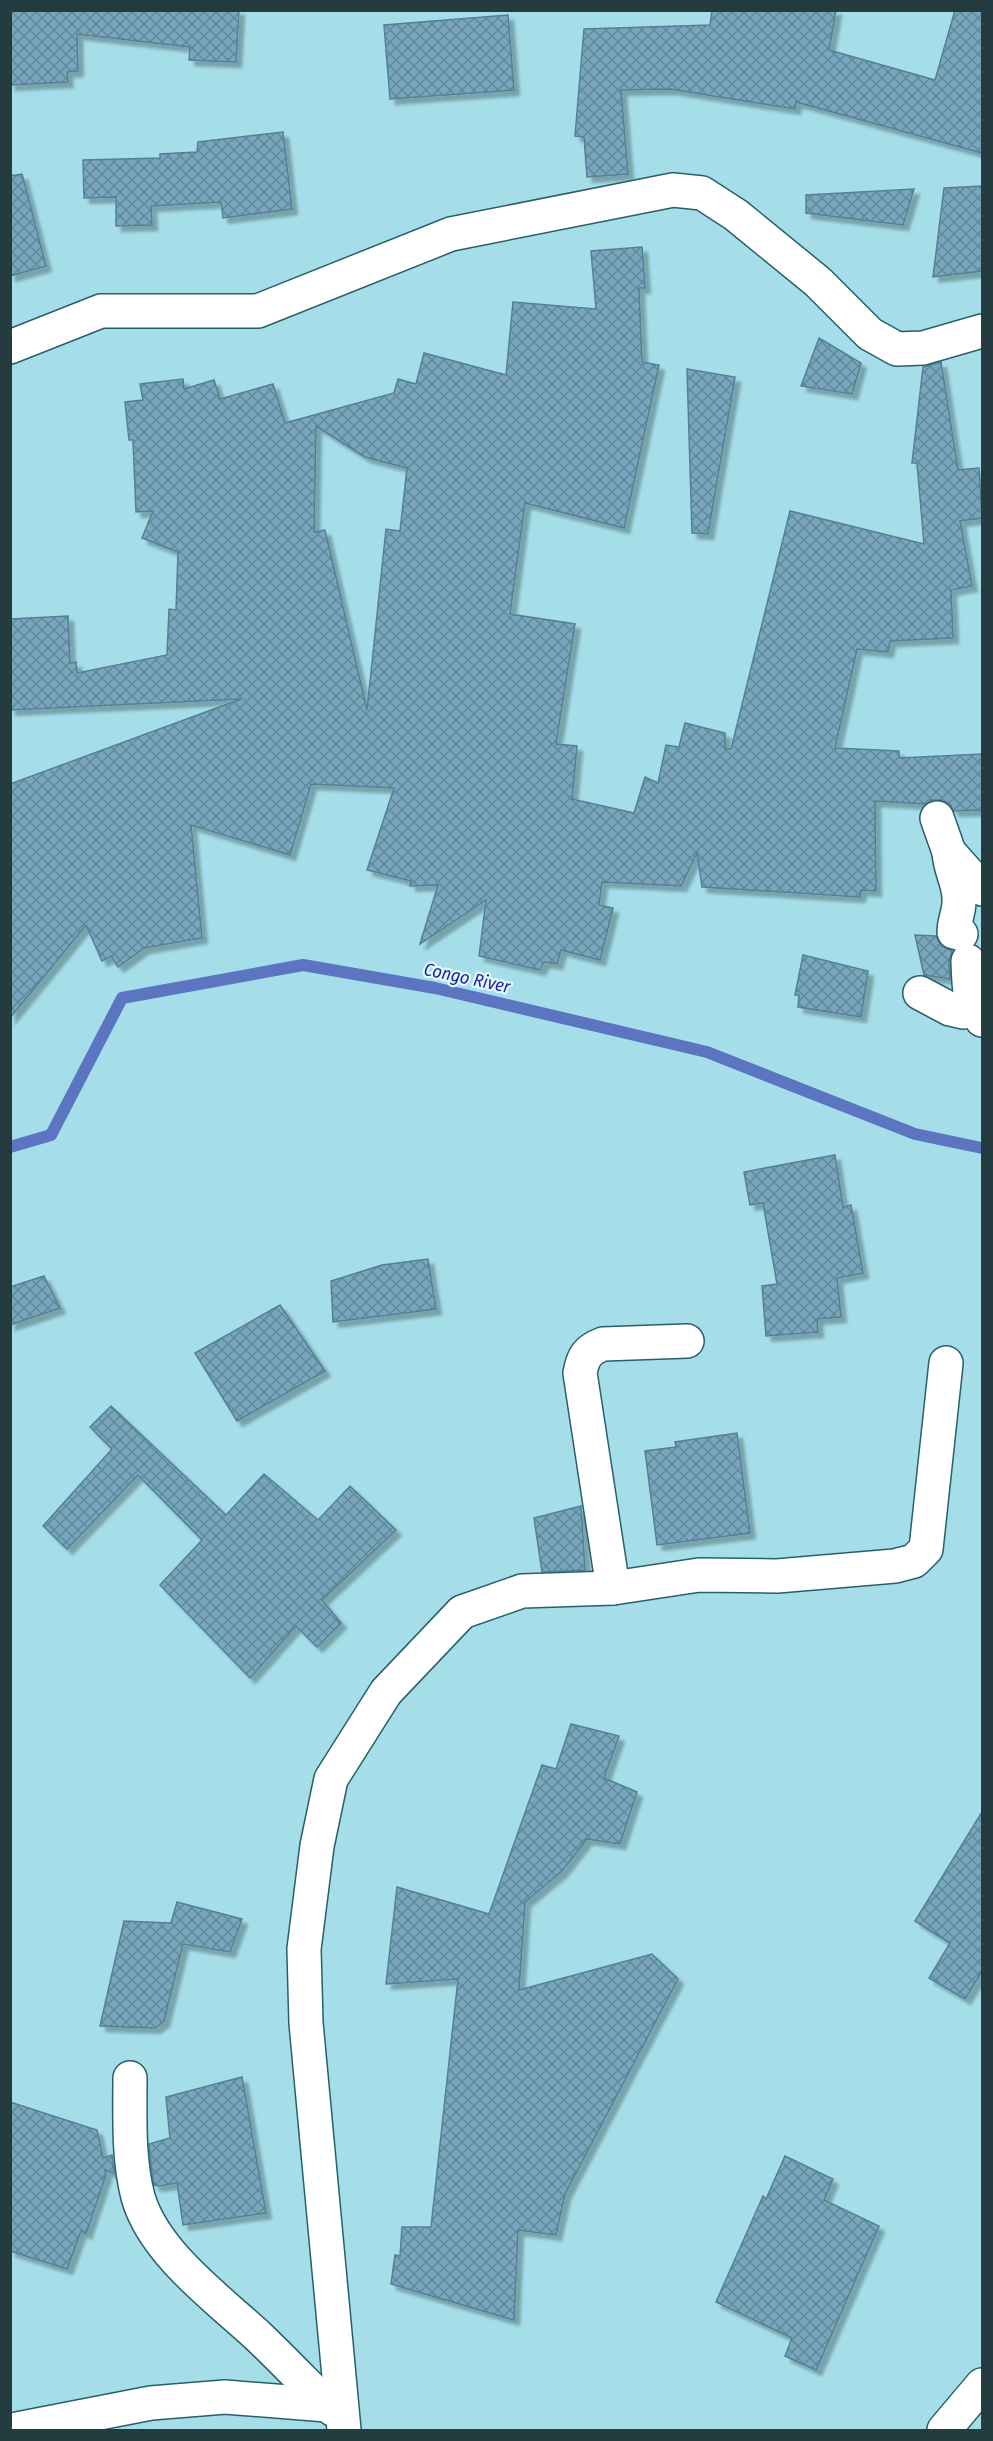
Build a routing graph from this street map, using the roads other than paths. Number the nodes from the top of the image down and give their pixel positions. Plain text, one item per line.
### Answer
1 (982, 331) edge
2 (10, 347) edge
3 (937, 818) dead end
4 (949, 852) junction
5 (982, 889) edge
6 (920, 993) dead end
7 (982, 1003) edge
8 (982, 1020) edge
9 (687, 1341) dead end
10 (946, 1363) dead end
11 (613, 1588) junction
12 (130, 2078) dead end
13 (982, 2385) edge
14 (338, 2417) edge
15 (12, 2430) edge
16 (944, 2430) edge

1 - 2 street
3 - 4 street
4 - 5 street
4 - 8 street
6 - 7 street
9 - 11 street
10 - 11 street
11 - 14 street
12 - 14 street
13 - 16 street
14 - 15 street

